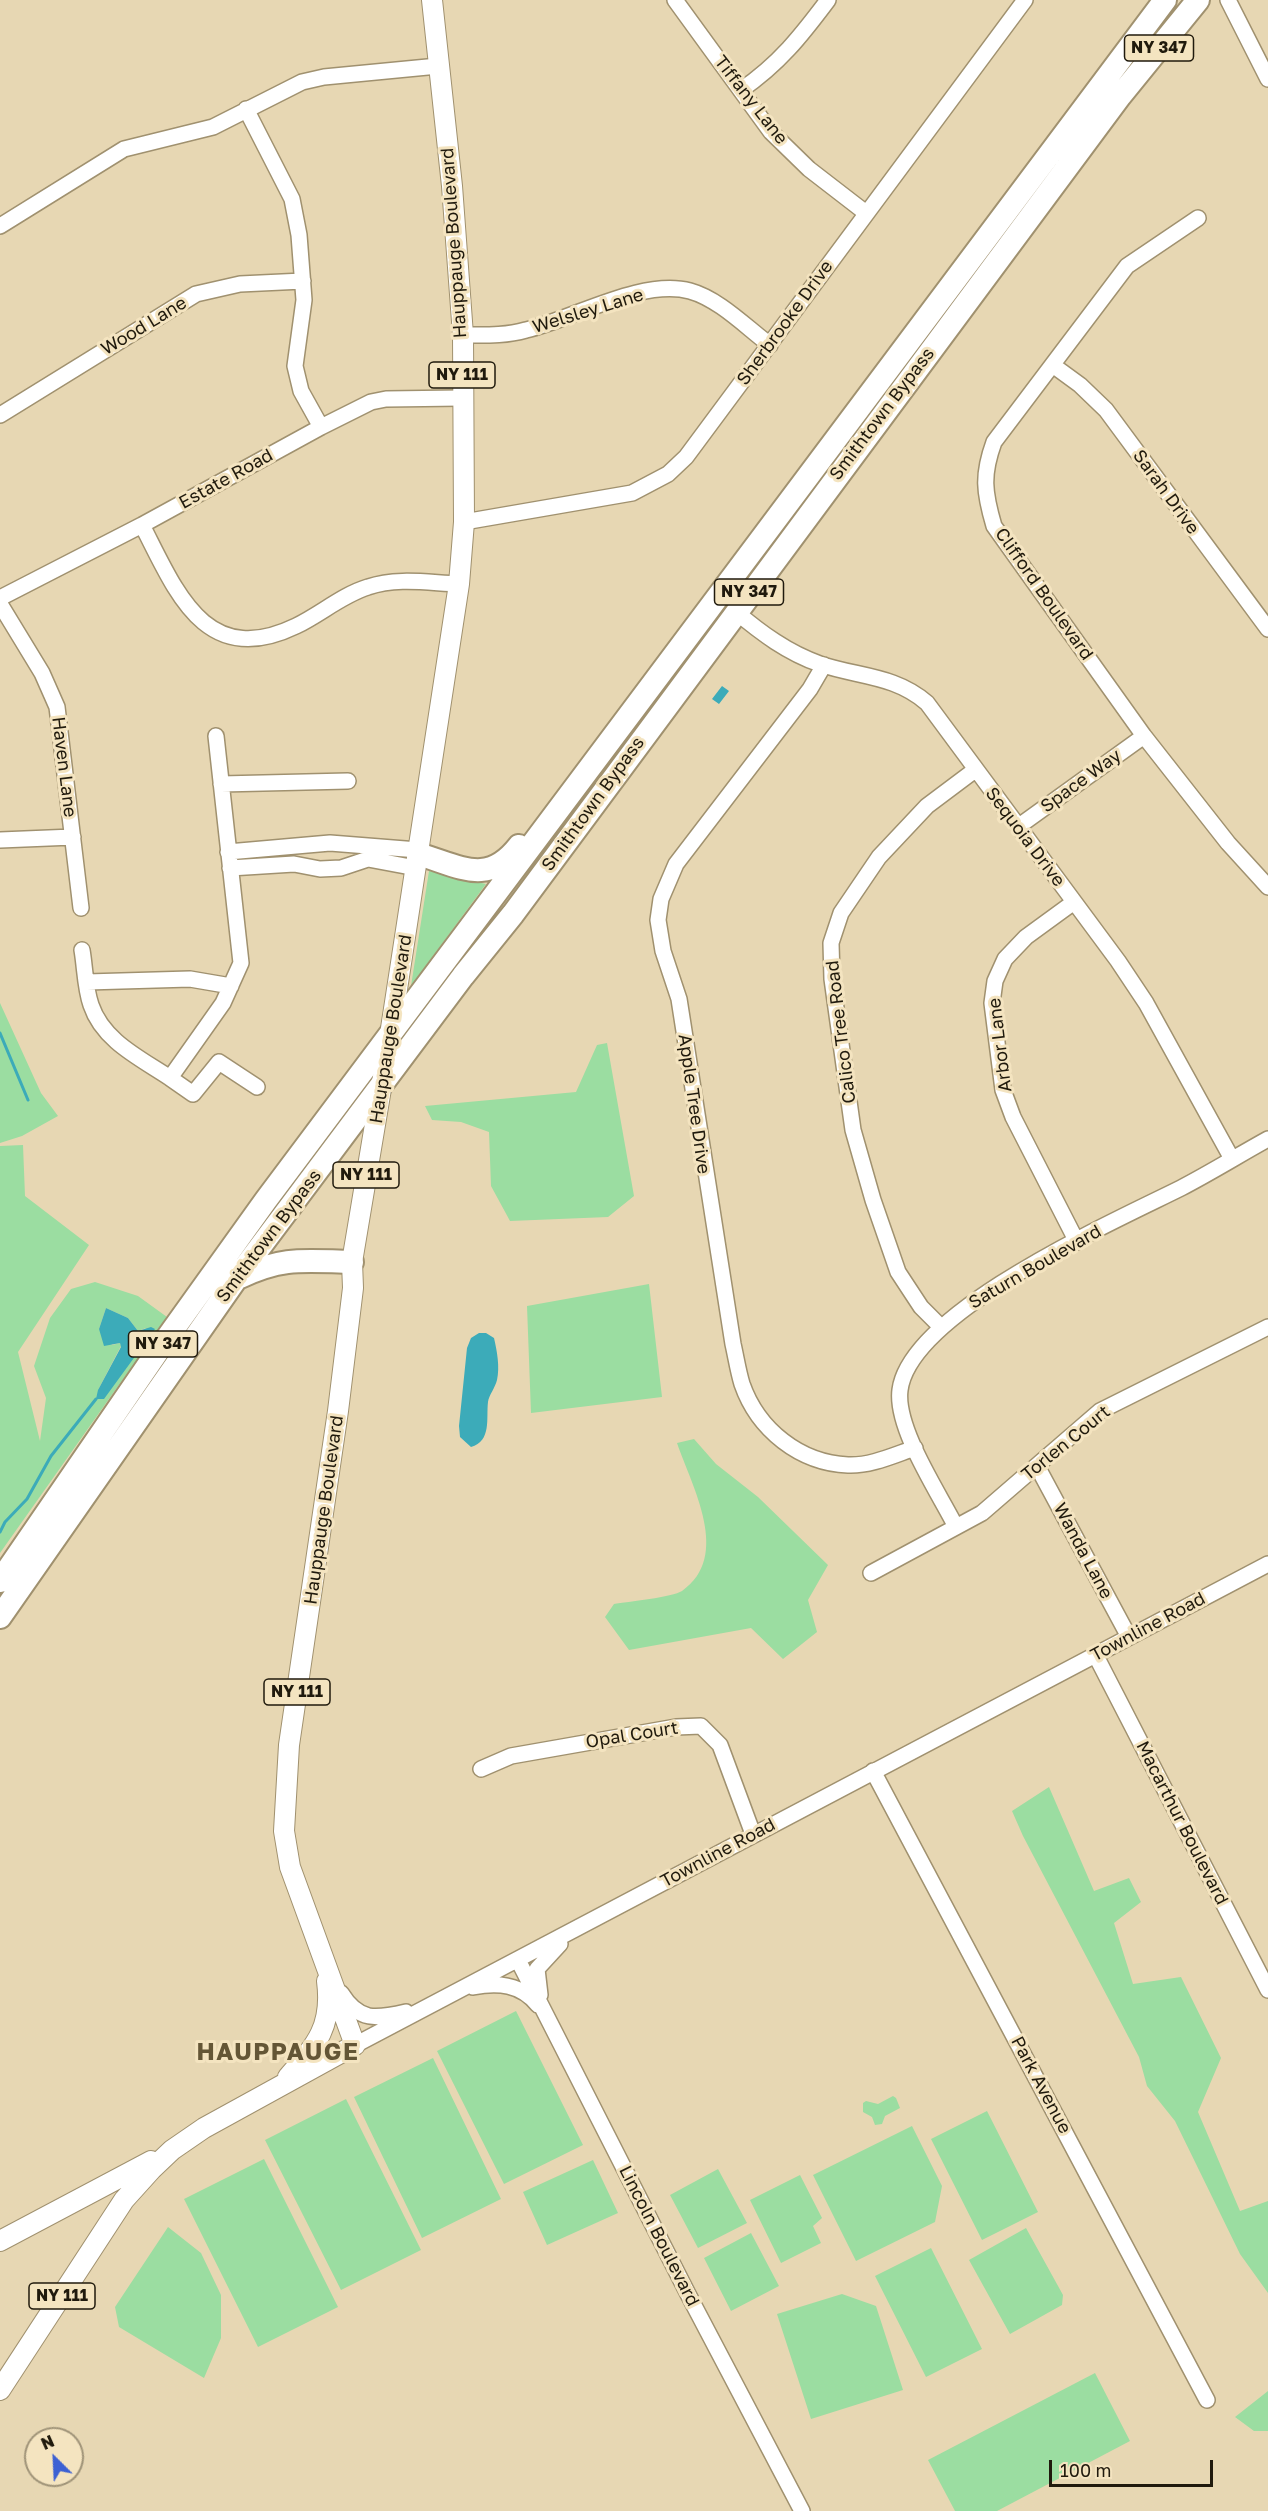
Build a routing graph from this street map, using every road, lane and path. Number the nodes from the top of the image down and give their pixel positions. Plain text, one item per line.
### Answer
1 (432, 0) edge
2 (675, 0) edge
3 (828, 0) edge
4 (1025, 0) edge
5 (1165, 0) edge
6 (1198, 0) edge
7 (1228, 0) edge
8 (438, 66) junction
9 (1266, 70) edge
10 (741, 90) junction
11 (246, 109) junction
12 (866, 213) junction
13 (1198, 218) dead end
14 (0, 226) edge
15 (303, 281) junction
16 (463, 335) junction
17 (770, 345) junction
18 (1054, 366) junction
19 (461, 398) junction
20 (0, 415) edge
21 (321, 426) junction
22 (464, 522) junction
23 (142, 525) junction
24 (459, 584) junction
25 (0, 598) edge
26 (0, 604) edge
27 (735, 611) junction
28 (1268, 629) edge
29 (824, 665) junction
30 (216, 736) dead end
31 (1144, 736) junction
32 (975, 770) junction
33 (348, 781) dead end
34 (221, 784) junction
35 (573, 794) junction
36 (1019, 826) junction
37 (73, 837) junction
38 (0, 840) edge
39 (313, 845) junction
40 (228, 852) junction
41 (417, 857) junction
42 (312, 867) junction
43 (230, 868) junction
44 (1268, 887) edge
45 (1074, 903) junction
46 (81, 908) dead end
47 (82, 950) dead end
48 (87, 982) junction
49 (231, 986) junction
50 (390, 1035) junction
51 (170, 1078) junction
52 (257, 1087) dead end
53 (380, 1089) junction
54 (1268, 1139) edge
55 (1232, 1159) junction
56 (1077, 1242) junction
57 (352, 1262) junction
58 (236, 1279) junction
59 (941, 1327) junction
60 (1268, 1327) edge
61 (915, 1448) junction
62 (1037, 1466) junction
63 (956, 1527) junction
64 (1268, 1564) edge
65 (871, 1573) dead end
66 (0, 1581) edge
67 (0, 1617) edge
68 (1129, 1637) junction
69 (1096, 1656) junction
70 (481, 1769) dead end
71 (873, 1771) junction
72 (753, 1834) junction
73 (575, 1929) junction
74 (518, 1960) junction
75 (325, 1964) junction
76 (1268, 1990) edge
77 (457, 1991) junction
78 (423, 2008) junction
79 (547, 2017) junction
80 (355, 2045) junction
81 (278, 2088) junction
82 (172, 2150) junction
83 (106, 2185) junction
84 (128, 2194) junction
85 (0, 2241) edge
86 (0, 2390) edge
87 (1207, 2400) dead end
88 (802, 2511) edge

1 - 8 main road, Hauppauge Boulevard / NY 111
2 - 10 street, Tiffany Lane
3 - 10 street
4 - 12 street, Sherbrooke Drive
5 - 35 highway, Smithtown Bypass / NY 347
6 - 27 highway, Smithtown Bypass / NY 347
7 - 9 street
8 - 11 street
8 - 16 main road, Hauppauge Boulevard / NY 111
10 - 12 street, Tiffany Lane
11 - 14 street
11 - 15 street
12 - 17 street, Sherbrooke Drive
13 - 18 street, Clifford Boulevard
15 - 20 street, Wood Lane
15 - 21 street
16 - 17 street, Welsley Lane
16 - 19 main road, Hauppauge Boulevard / NY 111
17 - 22 street, Sherbrooke Drive
18 - 28 street, Sarah Drive
18 - 31 street, Clifford Boulevard
19 - 21 street, Estate Road
19 - 22 main road, Hauppauge Boulevard / NY 111
21 - 23 street, Estate Road
22 - 24 main road, Hauppauge Boulevard / NY 111
23 - 24 street
23 - 25 street, Estate Road
24 - 41 main road, Hauppauge Boulevard / NY 111
26 - 37 street, Haven Lane
27 - 29 street, Sequoia Drive
27 - 53 highway, Smithtown Bypass / NY 347
29 - 32 street, Sequoia Drive
29 - 61 street, Apple Tree Drive
30 - 34 street
31 - 36 street, Space Way
31 - 44 street, Clifford Boulevard
32 - 36 street, Sequoia Drive
32 - 59 street, Calico Tree Road
33 - 34 street
34 - 40 street
35 - 41 highway
35 - 50 highway, Smithtown Bypass / NY 347
36 - 45 street, Sequoia Drive
37 - 38 street
37 - 46 street, Haven Lane
39 - 40 street
39 - 41 street
39 - 42 street
40 - 43 street
41 - 42 street
41 - 50 main road, Hauppauge Boulevard / NY 111
42 - 43 street
43 - 49 street
45 - 55 street, Sequoia Drive
45 - 56 street, Arbor Lane
47 - 48 street
48 - 49 street
48 - 51 street
49 - 51 street
50 - 53 main road, Hauppauge Boulevard / NY 111
50 - 66 highway, Smithtown Bypass / NY 347
51 - 52 street
53 - 57 main road, Hauppauge Boulevard / NY 111
53 - 58 highway, Smithtown Bypass / NY 347
54 - 55 street, Saturn Boulevard
55 - 56 street, Saturn Boulevard
56 - 59 street, Saturn Boulevard
57 - 58 highway
57 - 75 main road, Hauppauge Boulevard / NY 111
58 - 67 highway, Smithtown Bypass / NY 347
59 - 61 street, Saturn Boulevard
60 - 62 street, Torlen Court
61 - 63 street, Saturn Boulevard
62 - 63 street, Torlen Court
62 - 68 street, Wanda Lane
63 - 65 street, Torlen Court
64 - 68 street, Townline Road
68 - 69 street, Townline Road
69 - 71 street, Townline Road
69 - 76 street, Macarthur Boulevard
70 - 72 street, Opal Court
71 - 72 street, Townline Road
71 - 87 street, Park Avenue
72 - 73 street, Townline Road
73 - 74 street, Townline Road
73 - 79 street
74 - 77 street, Townline Road
74 - 79 street, Lincoln Boulevard
75 - 78 street
75 - 80 main road, Hauppauge Boulevard / NY 111
75 - 81 main road, NY 111
77 - 78 street, Townline Road
77 - 79 street
78 - 80 street, Townline Road
79 - 88 street, Lincoln Boulevard
80 - 81 main road, Townline Road / NY 111
81 - 82 main road, Townline Road / NY 111
82 - 83 main road, Townline Road
82 - 84 main road, Townline Road / NY 111
83 - 84 main road
83 - 85 main road, Townline Road
84 - 86 main road, NY 111

